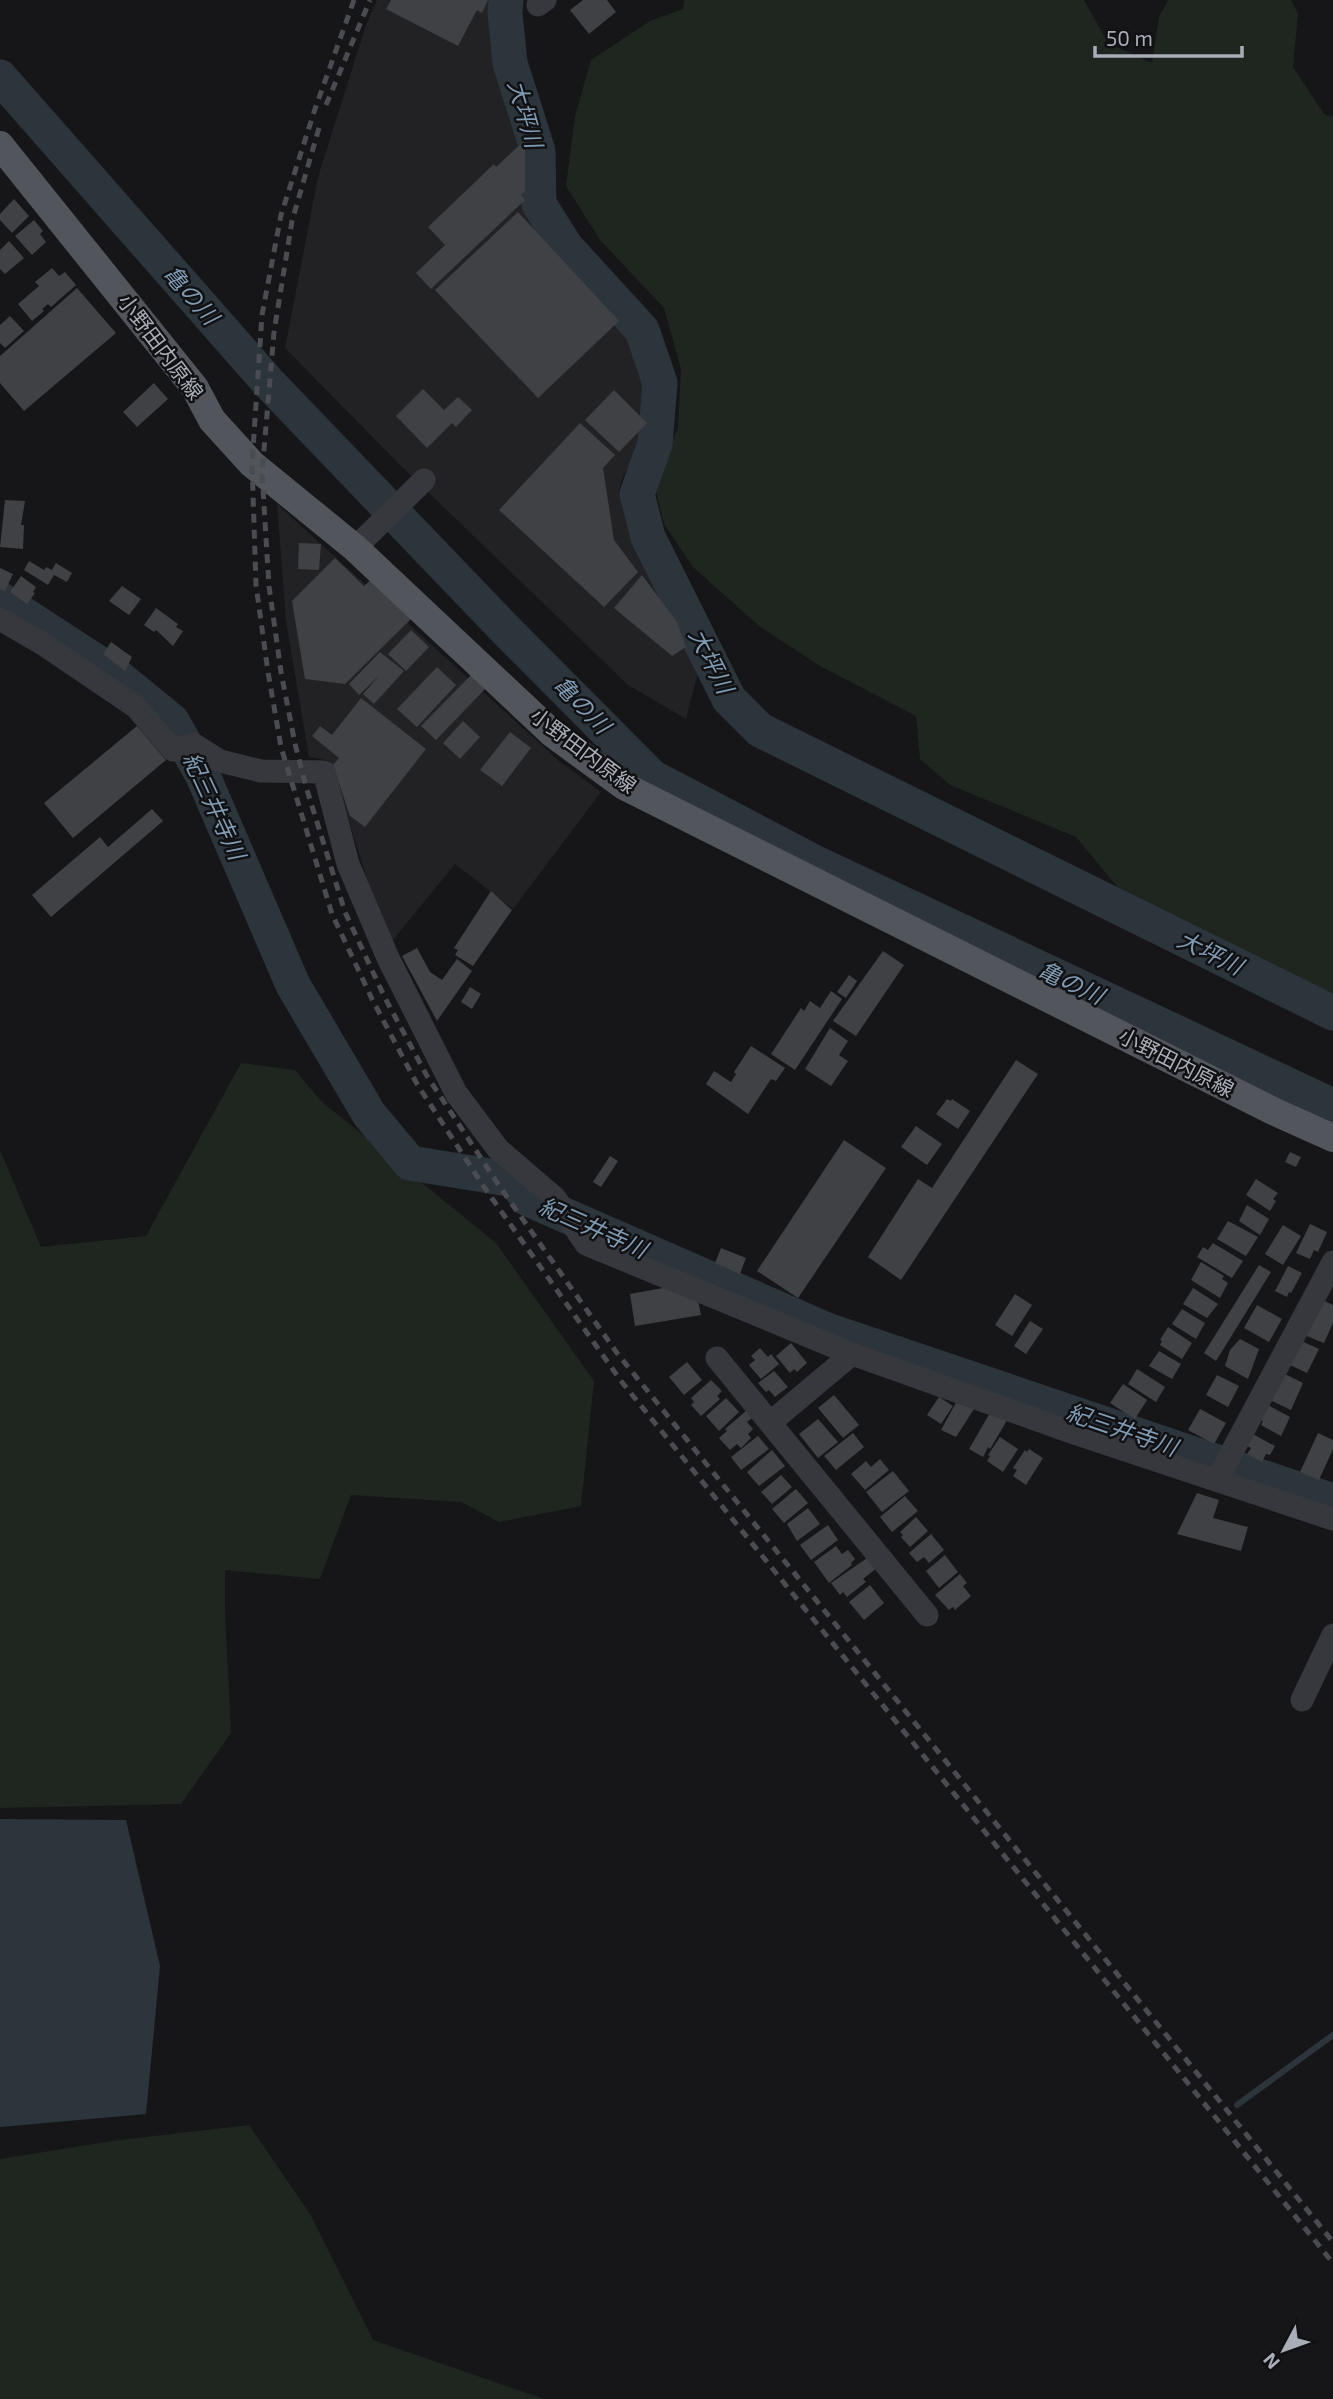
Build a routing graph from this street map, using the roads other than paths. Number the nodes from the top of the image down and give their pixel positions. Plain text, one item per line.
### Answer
1 (0, 145) edge
2 (424, 480) dead end
3 (359, 543) junction
4 (0, 619) edge
5 (1333, 1138) edge
6 (1333, 1262) edge
7 (852, 1354) junction
8 (717, 1358) dead end
9 (771, 1422) junction
10 (1223, 1469) junction
11 (1333, 1520) edge
12 (928, 1615) dead end
13 (1333, 1635) edge
14 (1302, 1700) dead end

1 - 3 main road, 小野田内原線
2 - 3 street
3 - 5 main road, 小野田内原線
4 - 7 street
6 - 10 street
7 - 9 street
7 - 10 street
8 - 9 street
9 - 12 street
10 - 11 street
13 - 14 street

